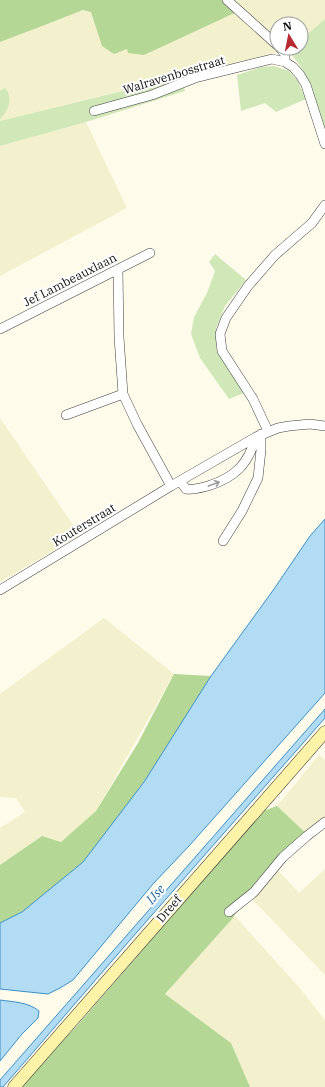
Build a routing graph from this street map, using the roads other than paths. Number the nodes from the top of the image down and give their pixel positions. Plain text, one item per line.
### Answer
1 (227, 0) edge
2 (269, 38) edge
3 (285, 56) edge
4 (285, 62) junction
5 (94, 111) dead end
6 (325, 144) edge
7 (325, 205) edge
8 (150, 253) dead end
9 (118, 269) junction
10 (0, 329) edge
11 (123, 394) junction
12 (66, 415) dead end
13 (325, 426) edge
14 (262, 434) junction
15 (180, 481) junction
16 (171, 486) junction
17 (223, 541) dead end
18 (0, 590) edge
19 (325, 732) edge
20 (325, 822) edge
21 (229, 912) dead end
22 (14, 1087) edge

1 - 2 street
3 - 4 street
4 - 5 street, Walravenbosstraat
4 - 6 street
7 - 14 street
8 - 9 street, Jef Lambeauxlaan
9 - 10 street, Jef Lambeauxlaan
9 - 11 street
11 - 12 street
11 - 16 street
13 - 14 street, Kouterstraat
14 - 15 street, Kouterstraat
15 -> 14 street
14 - 17 street
15 - 16 street, Kouterstraat
16 - 18 street, Kouterstraat
19 - 22 main road, Dreef
20 - 21 street

